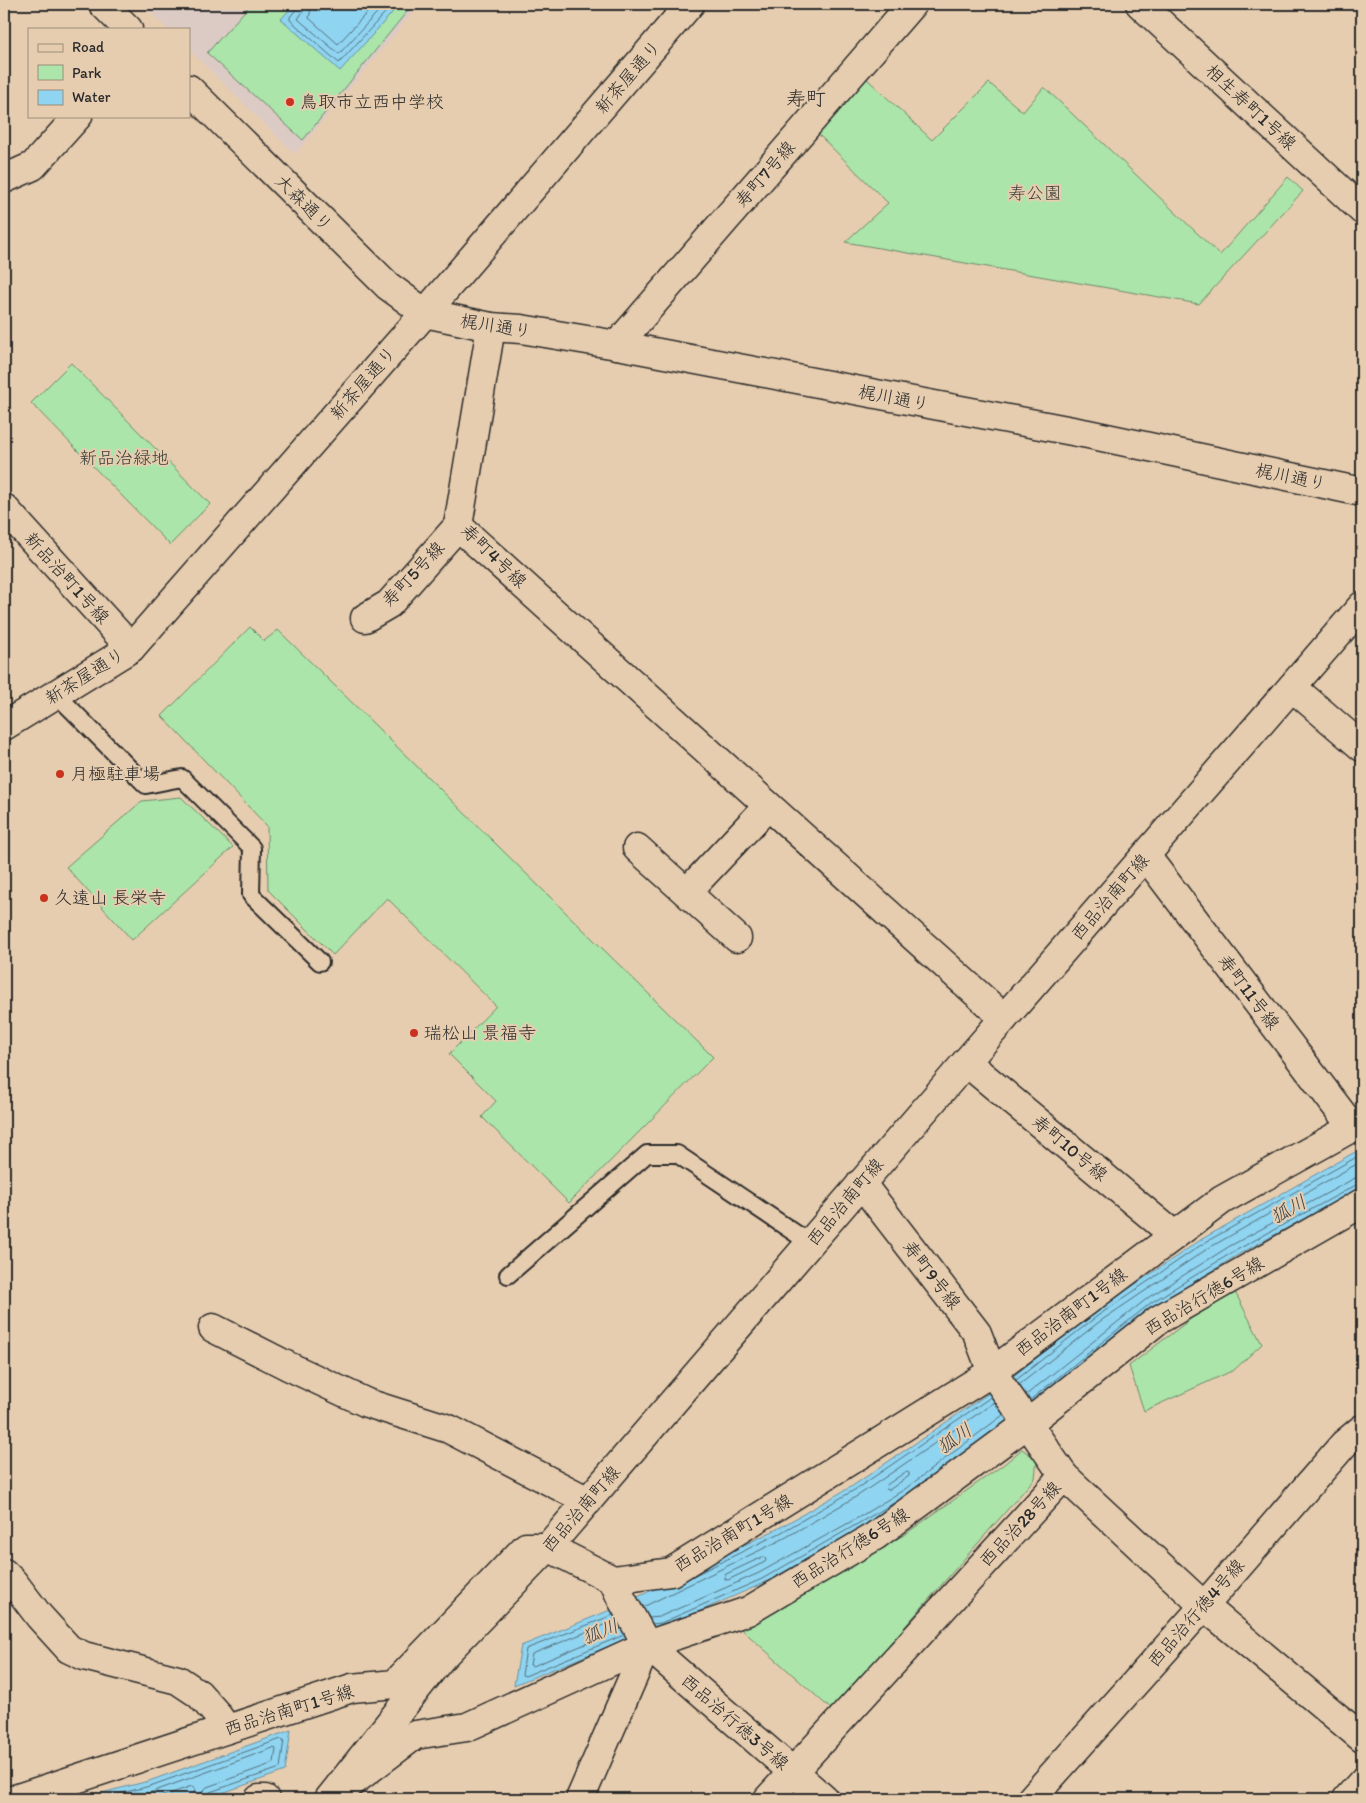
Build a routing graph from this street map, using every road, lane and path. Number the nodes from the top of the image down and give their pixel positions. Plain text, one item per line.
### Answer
1 (103, 4) edge
2 (690, 4) edge
3 (912, 4) edge
4 (1140, 4) edge
5 (127, 28) edge
6 (190, 90) edge
7 (76, 118) edge
8 (4, 179) edge
9 (1362, 210) edge
10 (425, 313) junction
11 (491, 327) junction
12 (617, 345) junction
13 (1362, 492) edge
14 (4, 508) edge
15 (458, 526) junction
16 (1362, 606) edge
17 (365, 618) dead end
18 (130, 648) junction
19 (1292, 687) junction
20 (56, 694) junction
21 (4, 726) edge
22 (1362, 746) edge
23 (768, 806) junction
24 (637, 848) dead end
25 (1146, 856) junction
26 (687, 892) junction
27 (737, 938) dead end
28 (320, 962) dead end
29 (1004, 1018) junction
30 (966, 1062) junction
31 (1357, 1124) edge
32 (861, 1183) junction
33 (1362, 1203) edge
34 (1174, 1235) junction
35 (810, 1243) junction
36 (508, 1275) dead end
37 (214, 1328) dead end
38 (992, 1372) junction
39 (1027, 1424) junction
40 (1362, 1429) edge
41 (1064, 1476) junction
42 (588, 1501) junction
43 (548, 1547) junction
44 (4, 1573) edge
45 (617, 1589) junction
46 (1204, 1606) junction
47 (644, 1641) junction
48 (227, 1729) junction
49 (1362, 1738) edge
50 (792, 1772) junction
51 (1362, 1782) edge
52 (15, 1799) edge
53 (259, 1799) edge
54 (265, 1799) edge
55 (328, 1799) edge
56 (580, 1799) edge
57 (768, 1799) edge
58 (824, 1799) edge
59 (1031, 1799) edge
60 (1347, 1799) edge

1 - 5 street
2 - 10 street, 新茶屋通り
3 - 12 street, 寿町7号線
4 - 9 street, 相生寿町1号線
6 - 10 street, 大森通り
7 - 8 street
10 - 11 street, 梶川通り
10 - 18 street, 新茶屋通り
11 - 12 street, 梶川通り
11 - 15 street, 寿町4号線
12 - 13 street, 梶川通り
14 - 18 street, 新品治町1号線
15 - 17 street, 寿町5号線
15 - 23 street, 寿町4号線
16 - 19 street, 西品治南町線
18 - 20 street, 新茶屋通り
19 - 22 street
19 - 25 street, 西品治南町線
20 - 21 street, 新茶屋通り
20 - 28 lane
23 - 26 street
23 - 29 street, 寿町4号線
24 - 26 street
25 - 29 street, 西品治南町線
25 - 31 street, 寿町11号線
26 - 27 street
29 - 30 street, 西品治南町線
30 - 32 street, 西品治南町線
30 - 34 street, 寿町10号線
31 - 34 street, 西品治南町1号線
32 - 35 street, 西品治南町線
32 - 38 street, 寿町9号線
33 - 39 street, 西品治行徳6号線
34 - 38 street, 西品治南町1号線
35 - 36 lane
35 - 42 street, 西品治南町線
37 - 42 street
38 - 39 street, 寿町9号線
38 - 45 street, 西品治南町1号線
39 - 41 street, 寿町9号線
39 - 47 street, 西品治行徳6号線
40 - 46 street, 西品治行徳4号線
41 - 46 street, 西品治28号線
41 - 50 street, 西品治28号線
42 - 43 street, 西品治南町線
43 - 45 street
43 - 48 street, 西品治南町1号線
43 - 55 street, 西品治南町線
44 - 48 street
45 - 47 street
46 - 49 street, 西品治28号線
46 - 59 street, 西品治行徳4号線
47 - 50 street, 西品治行徳3号線
47 - 55 street, 西品治行徳6号線
47 - 56 street
48 - 52 street, 西品治南町1号線
50 - 57 street, 西品治28号線
50 - 58 street, 西品治行徳3号線
51 - 60 street
53 - 54 street

